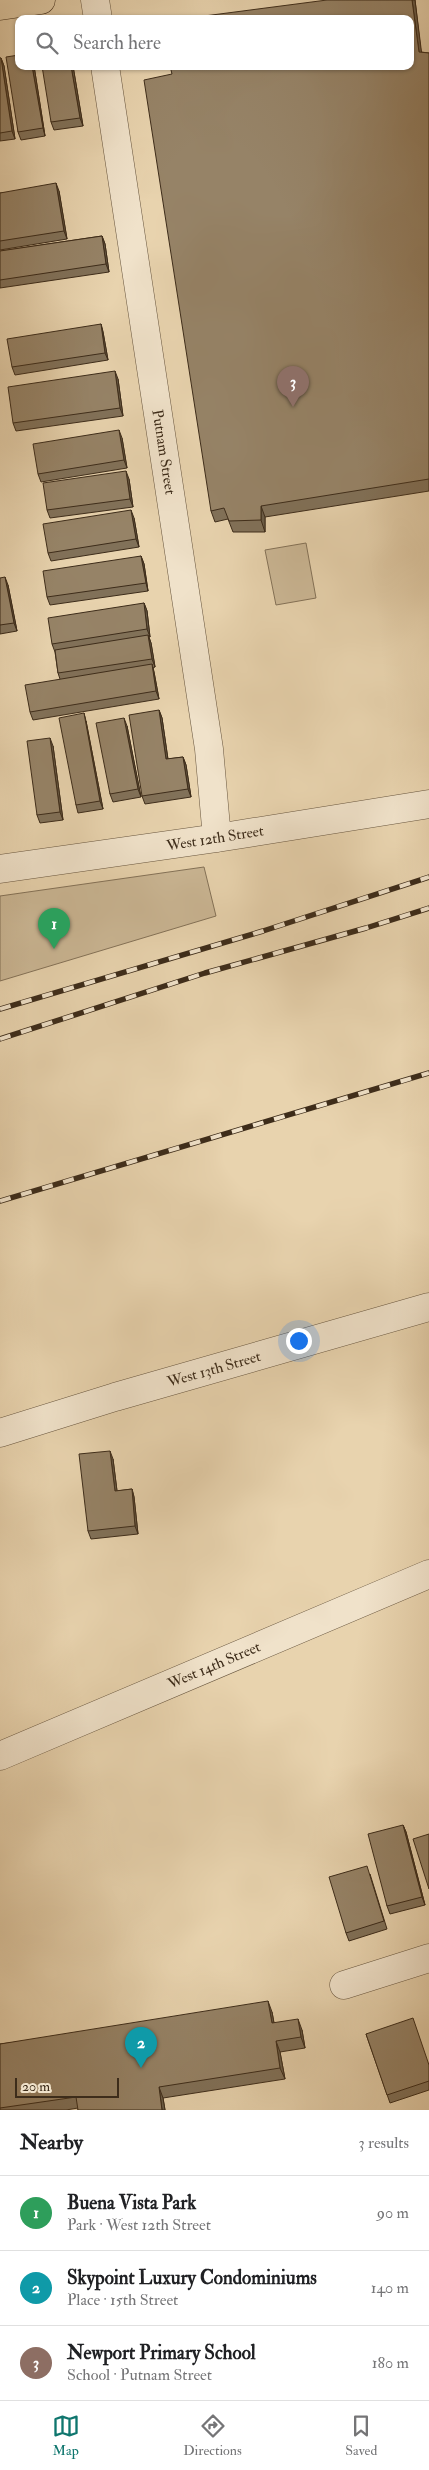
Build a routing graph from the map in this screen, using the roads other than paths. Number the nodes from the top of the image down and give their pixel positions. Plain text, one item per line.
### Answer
1 (41, 0) edge
2 (95, 0) edge
3 (0, 6) edge
4 (97, 15) edge
5 (106, 70) edge
6 (429, 804) edge
7 (217, 838) junction
8 (0, 869) edge
9 (429, 1307) edge
10 (0, 1433) edge
11 (429, 1574) edge
12 (0, 1756) edge
13 (429, 1958) edge
14 (344, 1986) dead end

1 - 3 main road
2 - 4 street
5 - 7 street, Putnam Street
6 - 7 street, West 12th Street
7 - 8 street, West 12th Street
9 - 10 street, West 13th Street
11 - 12 street, West 14th Street
13 - 14 street

